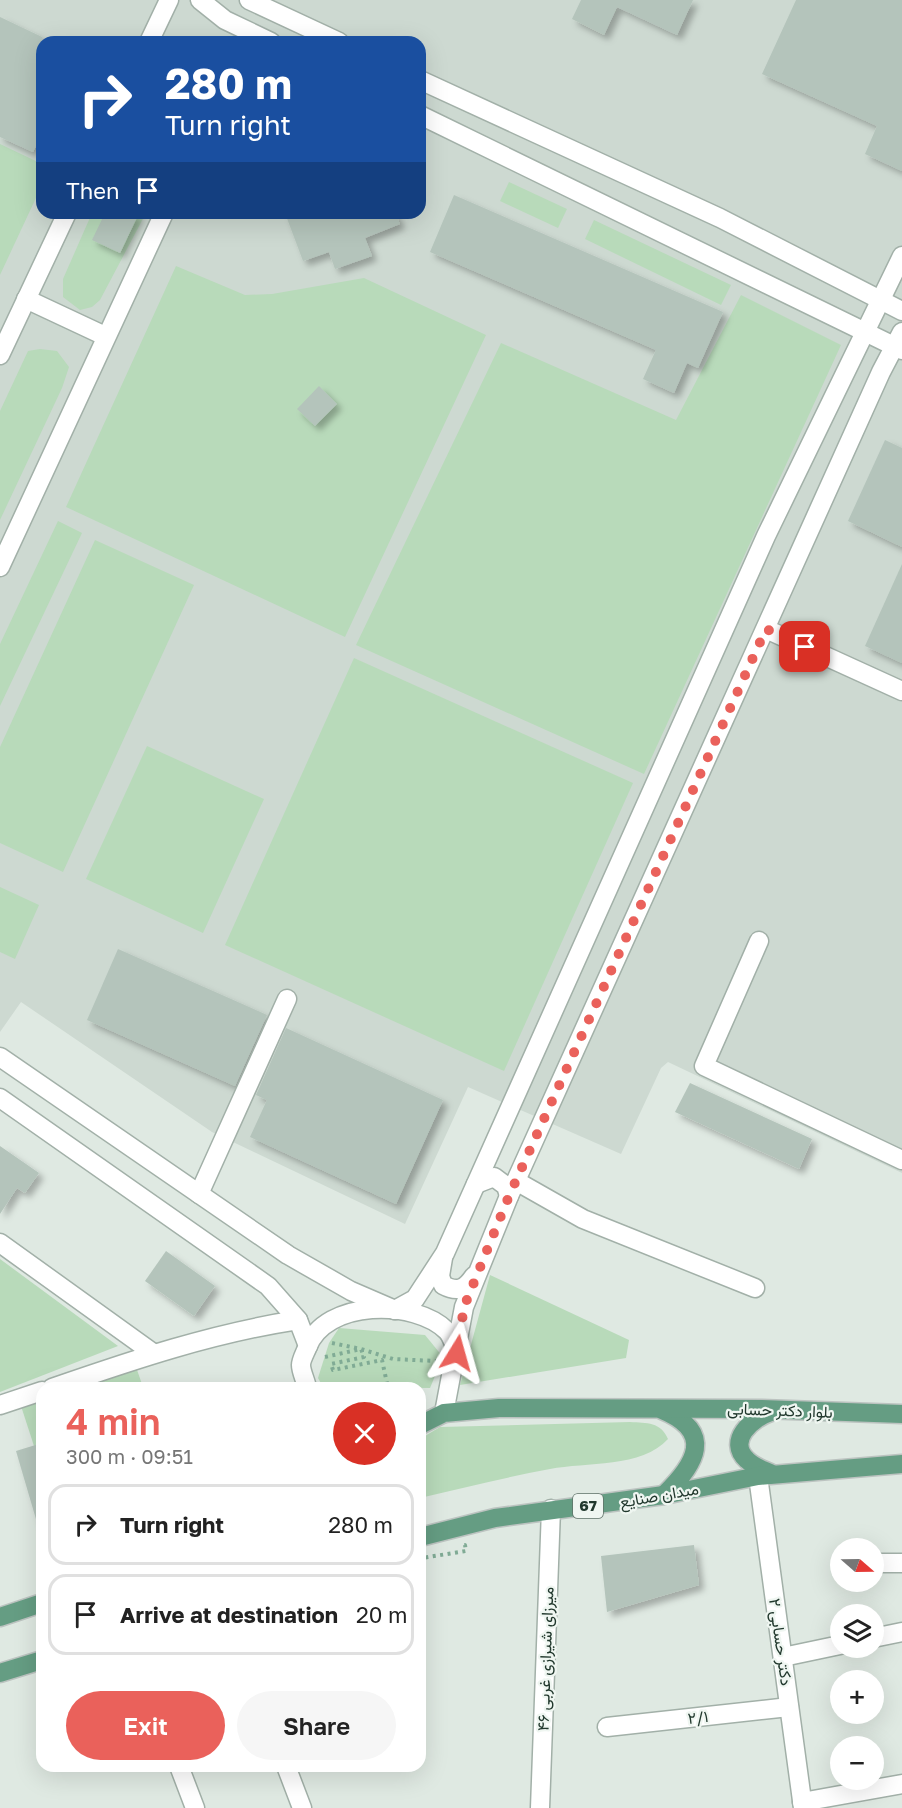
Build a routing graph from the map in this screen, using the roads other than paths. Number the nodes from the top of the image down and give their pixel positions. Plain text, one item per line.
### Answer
1 (169, 0) edge
2 (200, 0) edge
3 (249, 0) edge
4 (152, 36) edge
5 (258, 36) edge
6 (326, 36) edge
7 (426, 83) edge
8 (426, 118) edge
9 (64, 219) edge
10 (161, 219) edge
11 (902, 256) edge
12 (26, 299) junction
13 (881, 299) junction
14 (902, 311) edge
15 (866, 331) junction
16 (105, 336) junction
17 (899, 343) edge
18 (0, 355) edge
19 (0, 567) edge
20 (766, 629) junction
21 (902, 691) edge
22 (759, 941) dead end
23 (287, 999) dead end
24 (0, 1057) edge
25 (0, 1098) edge
26 (902, 1160) edge
27 (476, 1184) junction
28 (512, 1189) junction
29 (199, 1194) junction
30 (0, 1243) edge
31 (443, 1257) junction
32 (479, 1270) junction
33 (755, 1288) dead end
34 (395, 1310) junction
35 (298, 1320) junction
36 (308, 1346) junction
37 (153, 1353) junction
38 (456, 1358) junction
39 (69, 1382) edge
40 (305, 1382) edge
41 (36, 1393) edge
42 (0, 1405) edge
43 (657, 1408) junction
44 (781, 1410) junction
45 (444, 1413) junction
46 (902, 1414) edge
47 (426, 1422) edge
48 (902, 1464) edge
49 (765, 1475) junction
50 (664, 1495) junction
51 (551, 1509) junction
52 (430, 1538) edge
53 (884, 1563) edge
54 (902, 1563) edge
55 (36, 1605) edge
56 (0, 1617) edge
57 (902, 1632) edge
58 (884, 1636) edge
59 (830, 1647) edge
60 (783, 1657) junction
61 (36, 1662) edge
62 (0, 1673) edge
63 (789, 1707) junction
64 (608, 1727) dead end
65 (181, 1772) edge
66 (288, 1772) edge
67 (902, 1784) edge
68 (803, 1805) edge
69 (195, 1808) edge
70 (302, 1808) edge
71 (540, 1808) edge

1 - 4 street
2 - 5 street
3 - 6 street
7 - 13 street
8 - 15 street
9 - 12 street
10 - 16 street
11 - 13 street
12 - 16 street
12 - 18 street
13 - 14 street
13 - 15 street
15 - 17 street
15 - 27 street
16 - 19 street
17 - 20 street
20 - 21 street
20 - 28 street
22 - 26 street
23 - 29 street
24 - 29 street
25 - 35 street
27 - 28 street
27 - 31 street
28 - 32 street
28 - 33 street
29 - 34 street
30 - 37 street
31 - 32 street
31 - 34 street
32 - 38 street
34 - 36 street
34 - 38 street
35 - 36 street
35 - 37 street
36 - 40 street
37 - 39 street
38 - 45 street
41 - 42 street
43 - 44 main road, بلوار دکتر حسابی
43 - 45 main road
43 - 50 main road
44 - 46 main road, بلوار دکتر حسابی
44 - 49 main road
45 - 47 main road
48 - 49 main road, 67
49 - 50 main road, میدان صنایع / 67
49 - 60 street, دکتر حسابی ۲
50 - 51 main road, میدان صنایع / 67
51 - 52 main road, میدان صنایع / 67
51 - 71 street, میرزای شیرازی غربی ۴۶
53 - 54 street
55 - 56 main road
57 - 58 street
59 - 60 street
60 - 63 street, دکتر حسابی ۲
61 - 62 main road
63 - 64 street, ۲/۱
63 - 68 street, دکتر حسابی ۲
65 - 69 street
66 - 70 street
67 - 68 street

